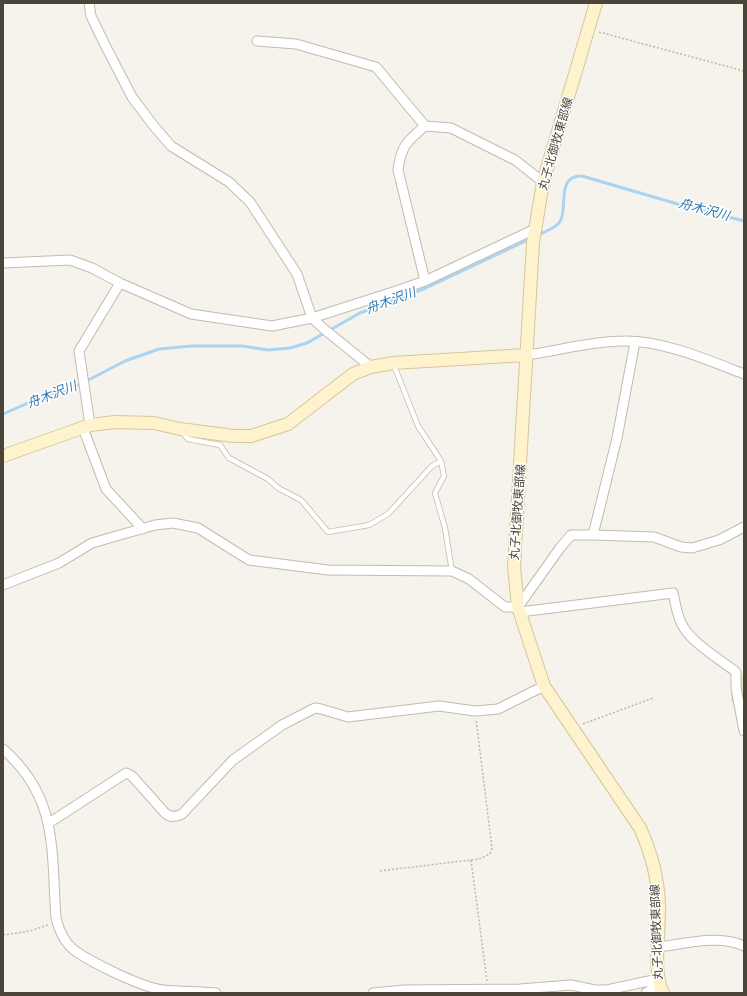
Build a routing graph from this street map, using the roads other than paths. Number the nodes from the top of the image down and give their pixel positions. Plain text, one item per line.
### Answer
1 (90, 3) edge
2 (596, 3) edge
3 (257, 41) dead end
4 (424, 126) junction
5 (543, 182) junction
6 (535, 229) junction
7 (3, 263) edge
8 (425, 281) junction
9 (120, 283) junction
10 (312, 318) junction
11 (635, 342) junction
12 (526, 355) junction
13 (393, 363) junction
14 (371, 367) junction
15 (744, 374) edge
16 (87, 426) junction
17 (180, 429) junction
18 (3, 456) edge
19 (441, 461) junction
20 (744, 526) edge
21 (143, 529) junction
22 (593, 535) junction
23 (452, 572) junction
24 (3, 585) edge
25 (519, 610) junction
26 (740, 674) edge
27 (544, 686) junction
28 (744, 731) edge
29 (3, 749) edge
30 (49, 823) junction
31 (744, 946) edge
32 (658, 947) junction
33 (660, 985) edge
34 (216, 993) edge
35 (373, 993) edge
36 (646, 993) edge

1 - 10 street
2 - 5 main road, 丸子北御牧東部線
3 - 4 street
4 - 5 street
4 - 8 street
5 - 6 main road, 丸子北御牧東部線
6 - 8 street
6 - 12 main road, 丸子北御牧東部線
7 - 9 street
8 - 10 street
9 - 10 street
9 - 16 street
10 - 14 street
11 - 12 street
11 - 15 street
11 - 22 street
12 - 13 main road
12 - 25 main road, 丸子北御牧東部線
13 - 14 main road
13 - 19 lane
14 - 17 main road
16 - 17 main road
16 - 18 main road
16 - 21 street
17 - 19 lane
19 - 23 lane
20 - 22 street
21 - 23 street
21 - 24 street
22 - 25 street
23 - 25 street
25 - 26 street
25 - 27 main road, 丸子北御牧東部線
26 - 28 street
27 - 30 street
27 - 32 main road, 丸子北御牧東部線
29 - 30 street
30 - 34 street
31 - 32 street
32 - 33 main road, 丸子北御牧東部線
33 - 35 street
33 - 36 street

